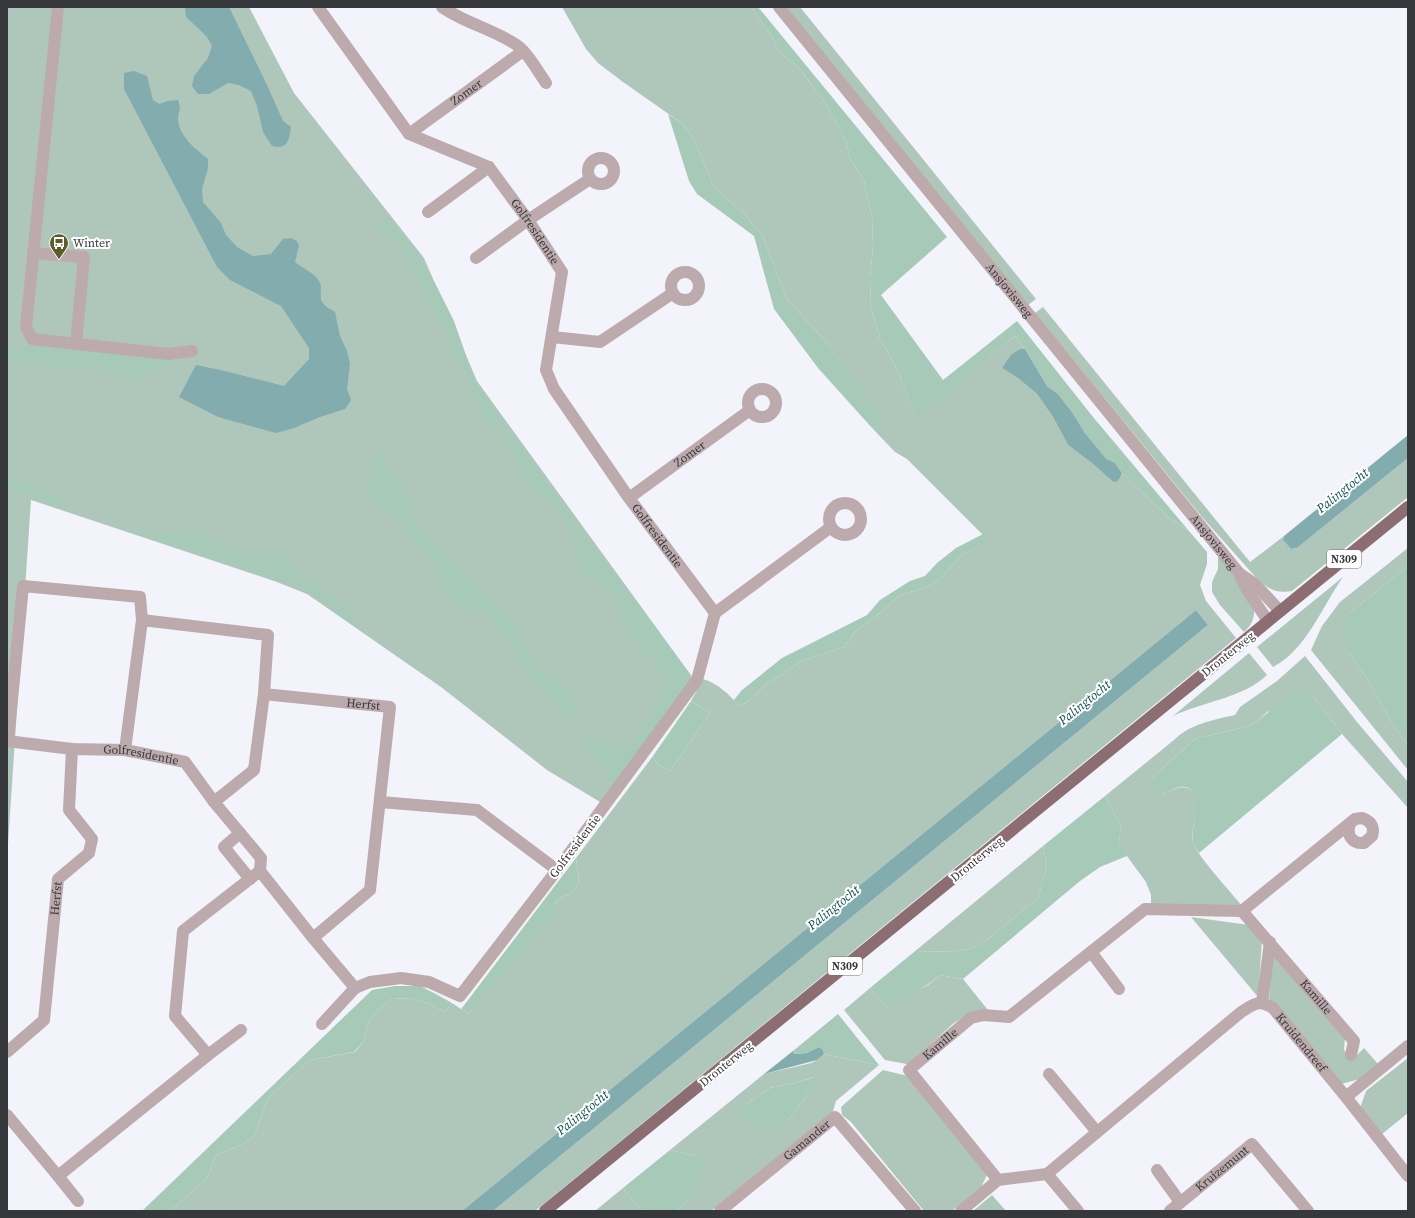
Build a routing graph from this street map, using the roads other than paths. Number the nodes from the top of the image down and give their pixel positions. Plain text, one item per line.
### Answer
1 (58, 7) edge
2 (318, 7) edge
3 (442, 7) edge
4 (778, 7) edge
5 (523, 51) junction
6 (546, 83) dead end
7 (409, 134) junction
8 (489, 167) junction
9 (590, 179) dead end
10 (428, 212) dead end
11 (528, 220) junction
12 (33, 253) junction
13 (476, 258) dead end
14 (673, 293) dead end
15 (552, 337) junction
16 (76, 344) junction
17 (192, 351) dead end
18 (750, 410) dead end
19 (629, 498) junction
20 (1408, 507) edge
21 (831, 527) dead end
22 (1239, 573) junction
23 (1280, 611) junction
24 (715, 613) junction
25 (142, 620) junction
26 (1268, 621) junction
27 (264, 694) junction
28 (7, 741) edge
29 (72, 749) junction
30 (125, 750) junction
31 (214, 802) junction
32 (380, 802) junction
33 (1350, 824) dead end
34 (240, 833) junction
35 (557, 870) junction
36 (260, 871) junction
37 (250, 879) junction
38 (1242, 911) junction
39 (313, 938) junction
40 (1270, 942) junction
41 (1091, 952) junction
42 (355, 988) junction
43 (1119, 989) dead end
44 (1262, 1003) junction
45 (322, 1024) dead end
46 (241, 1030) dead end
47 (1408, 1046) edge
48 (7, 1052) edge
49 (208, 1055) junction
50 (1351, 1055) dead end
51 (1049, 1074) dead end
52 (1346, 1097) junction
53 (7, 1115) edge
54 (1098, 1132) junction
55 (1157, 1170) dead end
56 (1047, 1174) junction
57 (58, 1176) junction
58 (1408, 1176) edge
59 (998, 1180) junction
60 (78, 1201) dead end
61 (1180, 1202) junction
62 (546, 1211) edge
63 (720, 1211) edge
64 (915, 1211) edge
65 (961, 1211) edge
66 (1078, 1211) edge
67 (1170, 1211) edge
68 (1308, 1211) edge

1 - 12 street
2 - 7 street
3 - 5 street
4 - 22 street, Ansjovisweg
5 - 6 street
5 - 7 street, Zomer
7 - 8 street
8 - 10 street
8 - 11 street, Golfresidentie
9 - 11 street
11 - 13 street
11 - 15 street, Golfresidentie
12 - 16 street
12 - 16 street
14 - 15 street
15 - 19 street, Golfresidentie
16 - 17 street
18 - 19 street, Zomer
19 - 24 street, Golfresidentie
20 - 23 main road, Dronterweg / N309
21 - 24 street
22 - 23 street, Ansjovisweg
22 - 26 street, Ansjovisweg
23 - 26 main road, Dronterweg / N309
24 - 35 street, Golfresidentie
25 - 27 street
25 - 28 street
25 - 30 street
26 - 62 main road, Dronterweg / N309
27 - 31 street
27 - 32 street, Herfst
28 - 29 street, Golfresidentie
29 - 30 street, Golfresidentie
29 - 48 street, Herfst
30 - 31 street, Golfresidentie
31 - 34 street, Golfresidentie
32 - 35 street
32 - 39 street, Herfst
33 - 38 street
34 - 36 street, Golfresidentie
34 - 37 street
35 - 42 street, Golfresidentie
36 - 37 street
36 - 39 street, Golfresidentie
37 - 49 street
38 - 40 street, Kamille
38 - 41 street, Kamille
39 - 42 street, Golfresidentie
40 - 44 street
40 - 50 street, Kamille
41 - 43 street
41 - 59 street, Kamille
42 - 45 street, Golfresidentie
44 - 52 street, Kruidendreef
44 - 54 street
46 - 49 street
47 - 52 street
49 - 57 street
51 - 54 street
52 - 58 street, Kruidendreef
53 - 57 street
54 - 56 street
55 - 61 street
56 - 59 street
56 - 66 street
57 - 60 street
59 - 65 street
61 - 67 street, Kruizemunt
61 - 68 street, Kruizemunt
63 - 64 street, Gamander

